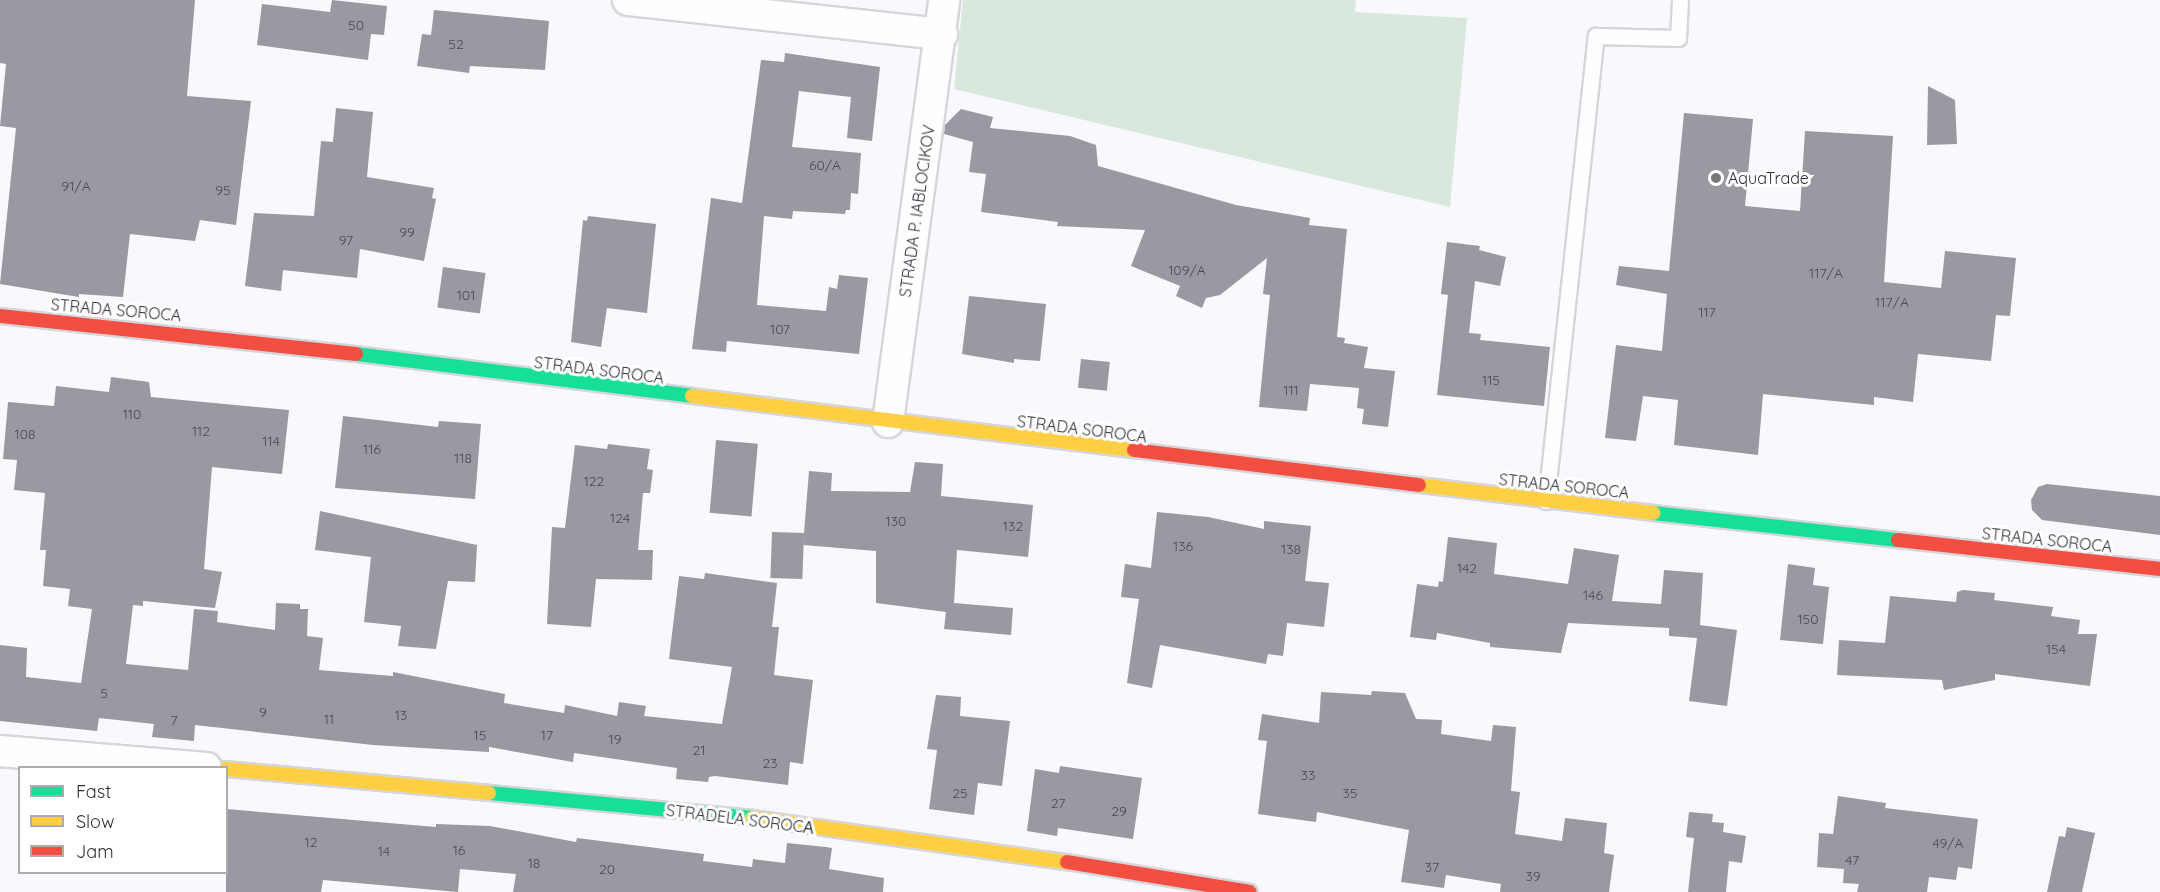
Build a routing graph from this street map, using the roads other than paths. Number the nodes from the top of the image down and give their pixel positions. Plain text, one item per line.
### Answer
1 (628, 0) edge
2 (944, 0) edge
3 (1680, 0) edge
4 (942, 34) junction
5 (0, 316) edge
6 (888, 422) junction
7 (1546, 501) junction
8 (2160, 569) edge
9 (0, 750) edge
10 (184, 766) edge
11 (228, 770) edge
12 (1250, 892) edge

1 - 4 street
2 - 4 street, STRADA P. IABLOCIKOV
3 - 7 lane
4 - 6 street, STRADA P. IABLOCIKOV
5 - 6 street, STRADA SOROCA
6 - 7 street, STRADA SOROCA
7 - 8 street, STRADA SOROCA
9 - 10 street
11 - 12 street, STRADELA SOROCА

